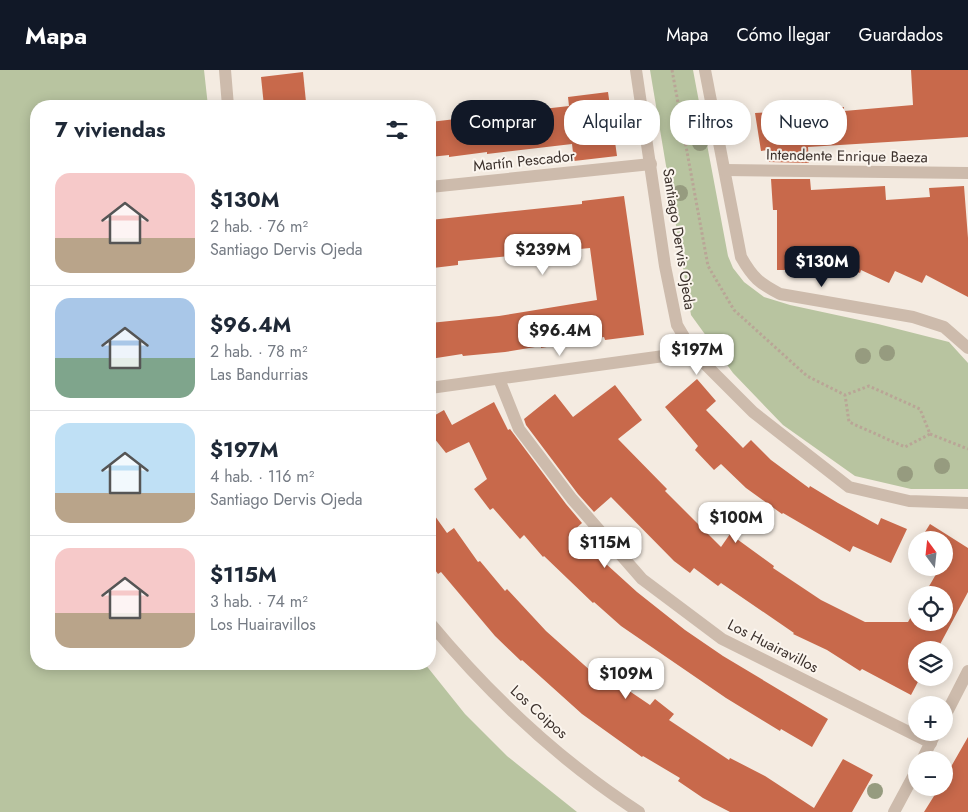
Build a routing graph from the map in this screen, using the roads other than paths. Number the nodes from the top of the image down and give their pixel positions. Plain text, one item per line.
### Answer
1 (225, 70) edge
2 (636, 70) edge
3 (705, 70) edge
4 (228, 100) edge
5 (651, 164) junction
6 (725, 170) junction
7 (968, 173) edge
8 (436, 186) edge
9 (968, 348) edge
10 (693, 352) junction
11 (499, 379) junction
12 (436, 387) edge
13 (968, 503) edge
14 (436, 630) edge
15 (968, 671) edge
16 (953, 700) edge
17 (908, 726) edge
18 (908, 786) edge
19 (639, 812) edge
20 (894, 812) edge

1 - 4 street
2 - 5 street, Santiago Dervis Ojeda
3 - 6 street
5 - 8 street, Martín Pescador
5 - 10 street, Santiago Dervis Ojeda
6 - 7 street, Intendente Enrique Baeza
6 - 9 street
10 - 11 street
10 - 13 street, Santiago Dervis Ojeda
11 - 12 street
11 - 17 street, Los Huairavillos
14 - 19 street, Los Coipos
15 - 16 street
18 - 20 street

